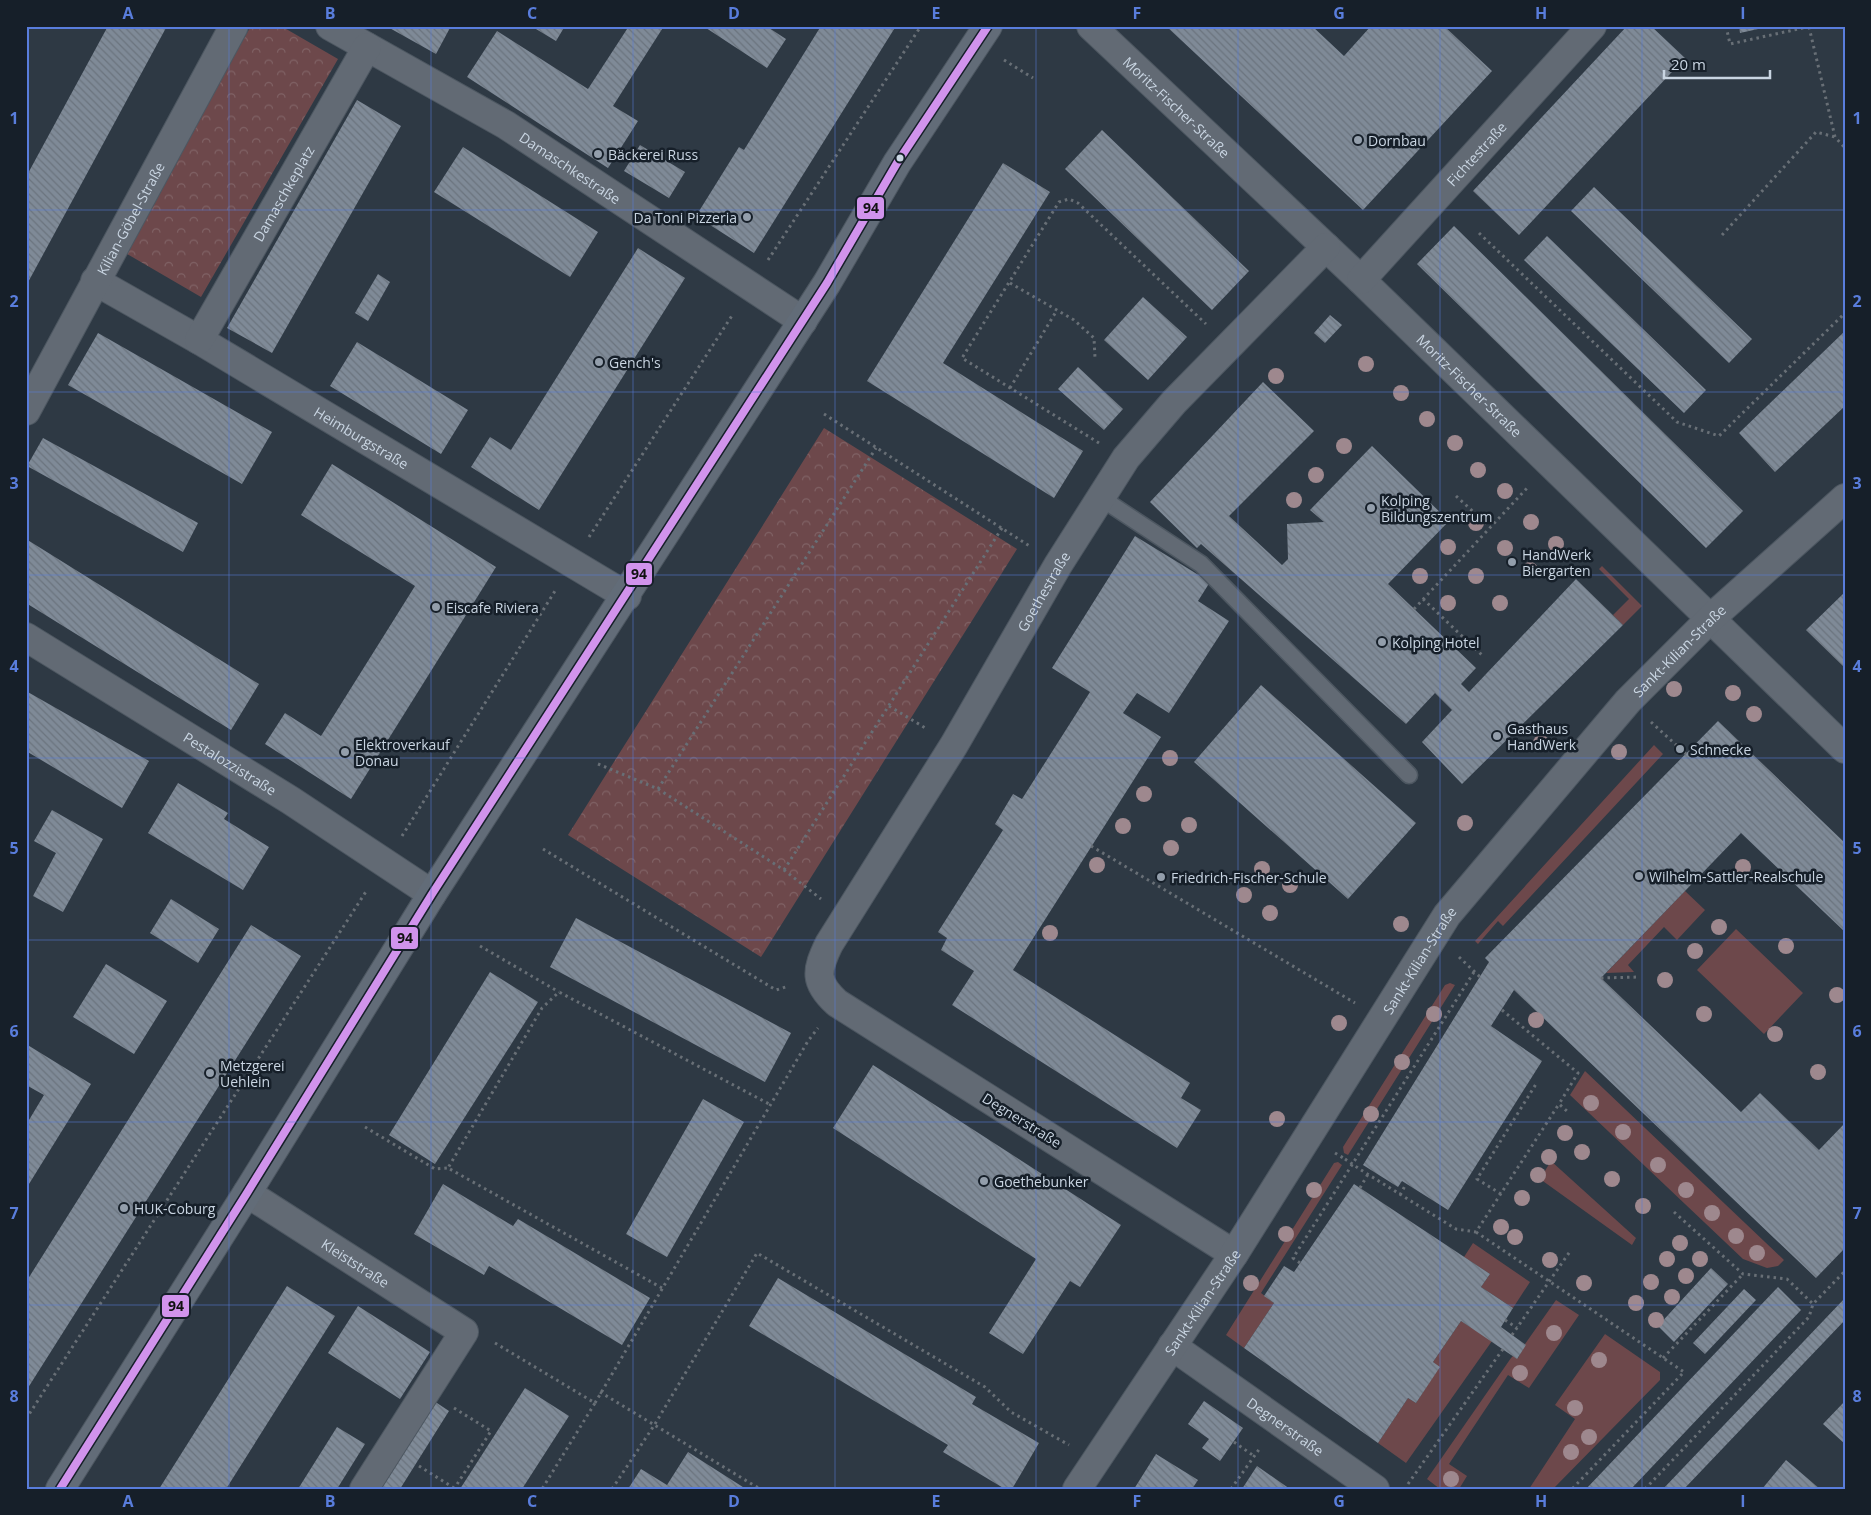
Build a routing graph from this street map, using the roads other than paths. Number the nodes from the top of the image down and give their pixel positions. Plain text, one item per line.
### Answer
1 (234, 26) edge
2 (330, 26) edge
3 (988, 26) edge
4 (1091, 26) edge
5 (1592, 26) edge
6 (367, 46) junction
7 (1326, 247) junction
8 (1361, 280) junction
9 (95, 281) junction
10 (803, 321) junction
11 (199, 340) junction
12 (26, 411) edge
13 (1101, 498) junction
14 (1845, 498) edge
15 (626, 596) junction
16 (1711, 618) junction
17 (26, 637) edge
18 (1845, 750) edge
19 (1409, 775) dead end
20 (432, 894) junction
21 (818, 978) joint
22 (247, 1193) junction
23 (1234, 1254) junction
24 (1172, 1346) junction
25 (60, 1489) edge
26 (364, 1489) edge
27 (1077, 1489) edge
28 (1375, 1489) edge

1 - 9 street, Kilian-Göbel-Straße
2 - 6 street, Damaschkestraße
3 - 10 main road
4 - 7 street, Moritz-Fischer-Straße
5 - 8 street, Fichtestraße
6 - 10 street, Damaschkestraße
6 - 11 street, Damaschkeplatz
7 - 8 street, Moritz-Fischer-Straße
7 - 13 street, Goethestraße
8 - 16 street, Moritz-Fischer-Straße
9 - 11 street, Heimburgstraße
9 - 12 street, Kilian-Göbel-Straße
10 - 15 main road
11 - 15 street, Heimburgstraße
13 - 19 lane
13 - 21 street, Goethestraße
14 - 16 street, Sankt-Kilian-Straße
15 - 20 main road
16 - 18 street, Moritz-Fischer-Straße
16 - 23 street, Sankt-Kilian-Straße
17 - 20 street, Pestalozzistraße
20 - 22 main road
21 - 23 street, Degnerstraße
22 - 25 main road
22 - 26 street, Kleiststraße
23 - 24 street, Sankt-Kilian-Straße
24 - 27 street, Sankt-Kilian-Straße
24 - 28 street, Degnerstraße

